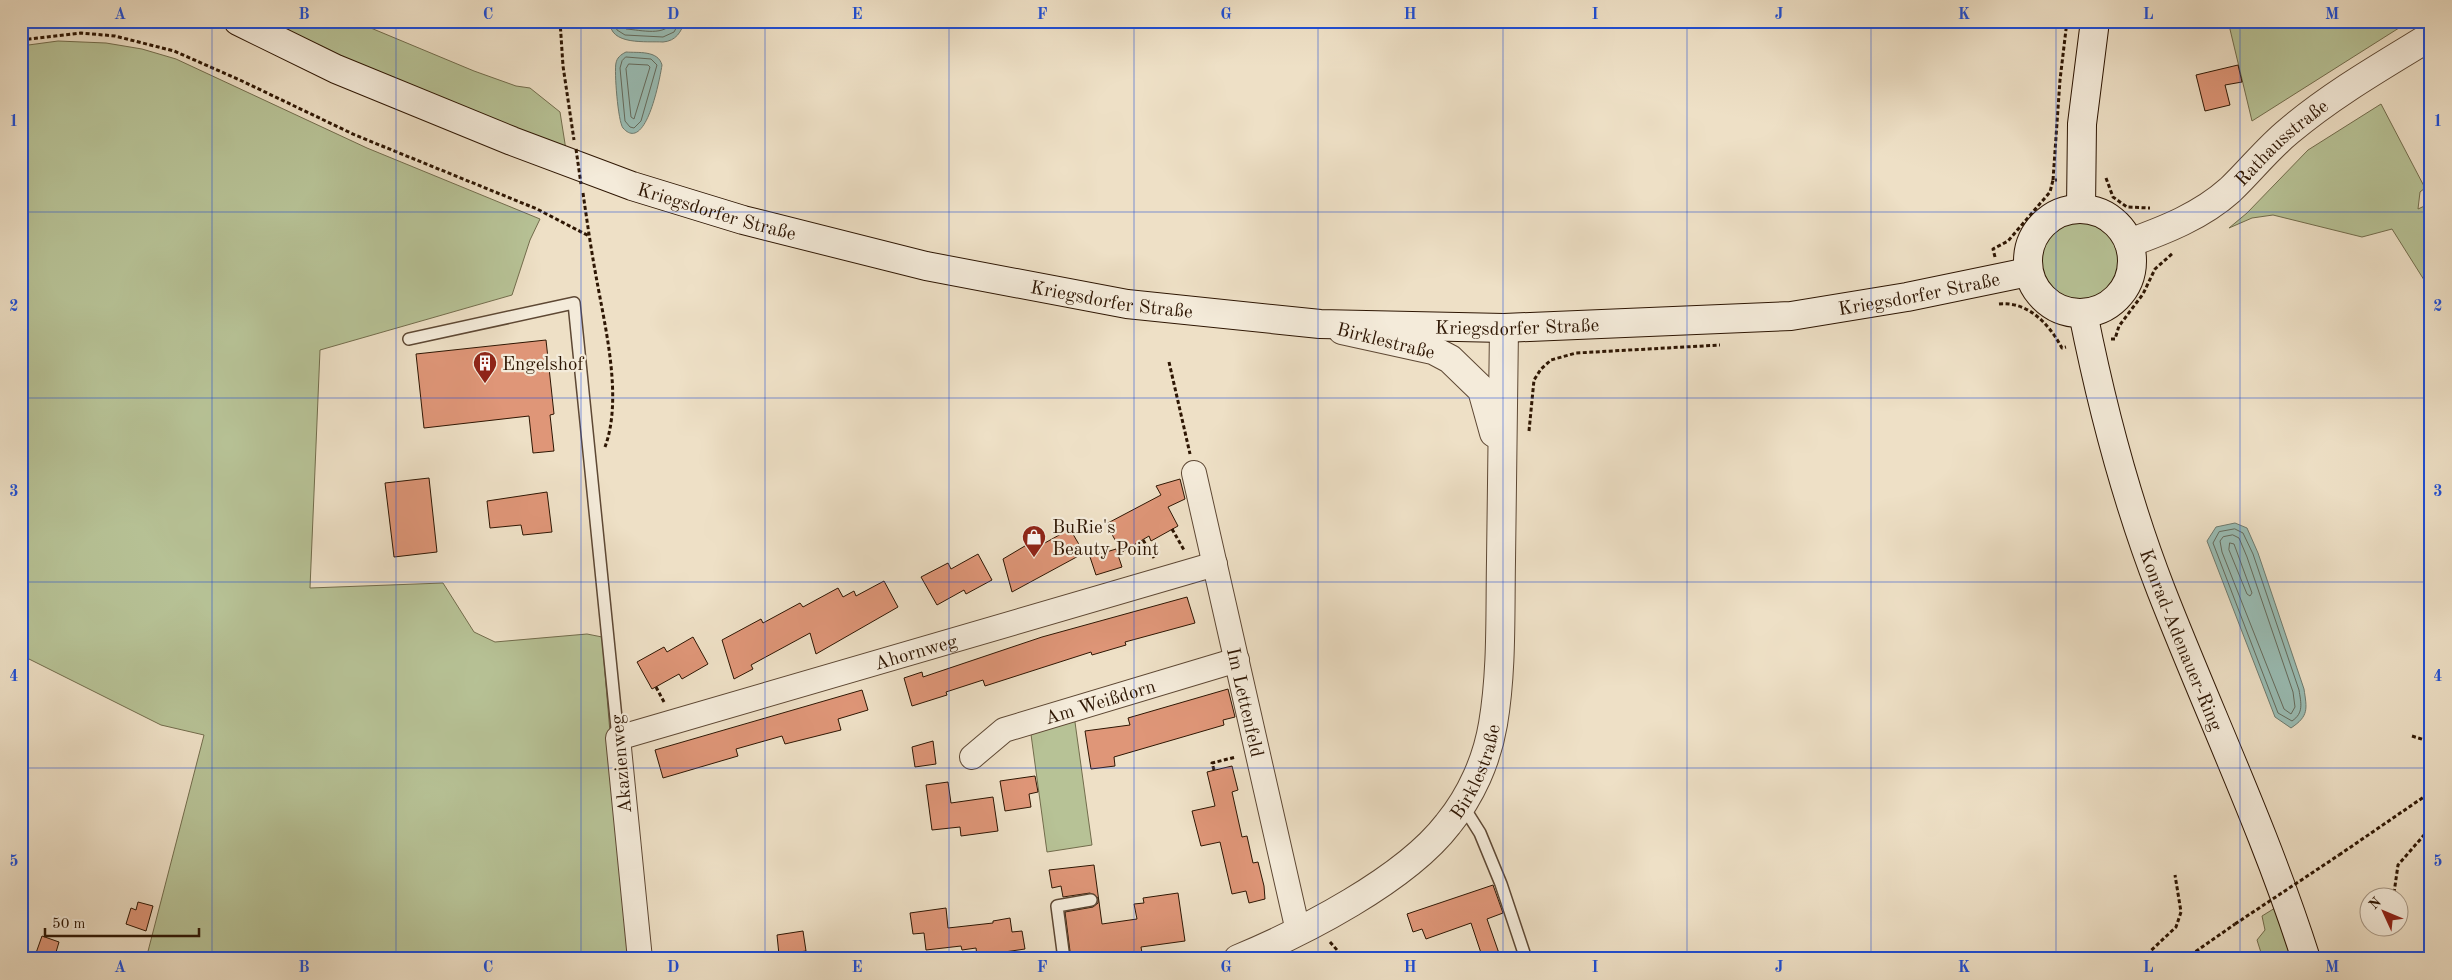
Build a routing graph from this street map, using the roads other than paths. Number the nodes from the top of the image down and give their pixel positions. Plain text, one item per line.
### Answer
1 (238, 21) edge
2 (2095, 21) edge
3 (2431, 36) edge
4 (2081, 208) junction
5 (2129, 243) junction
6 (2028, 272) junction
7 (2083, 314) junction
8 (1320, 324) junction
9 (1504, 328) junction
10 (410, 339) dead end
11 (1502, 463) junction
12 (1194, 473) road end
13 (1214, 564) junction
14 (1237, 660) junction
15 (618, 738) junction
16 (972, 757) dead end
17 (1455, 814) junction
18 (1092, 900) dead end
19 (1292, 934) junction
20 (1525, 956) dead end
21 (640, 959) edge
22 (1064, 959) edge
23 (1238, 959) edge
24 (2306, 959) edge

1 - 8 main road, Kriegsdorfer Straße
2 - 4 main road
3 - 5 main road, Rathausstraße
4 - 5 main road
4 - 6 main road
5 - 7 main road
6 - 7 main road
6 - 9 main road, Kriegsdorfer Straße
7 - 24 main road, Konrad-Adenauer-Ring
8 - 9 main road, Kriegsdorfer Straße
8 - 11 main road, Birklestraße
9 - 11 main road, Birklestraße
10 - 15 lane, Akazienweg
11 - 17 main road, Birklestraße
12 - 13 street, Im Lettenfeld
13 - 14 street, Im Lettenfeld
13 - 15 street, Ahornweg
14 - 16 street, Am Weißdorn
14 - 19 street, Im Lettenfeld
15 - 21 street, Akazienweg
17 - 19 main road, Birklestraße
17 - 20 lane
18 - 22 lane
19 - 23 main road, Birklestraße

